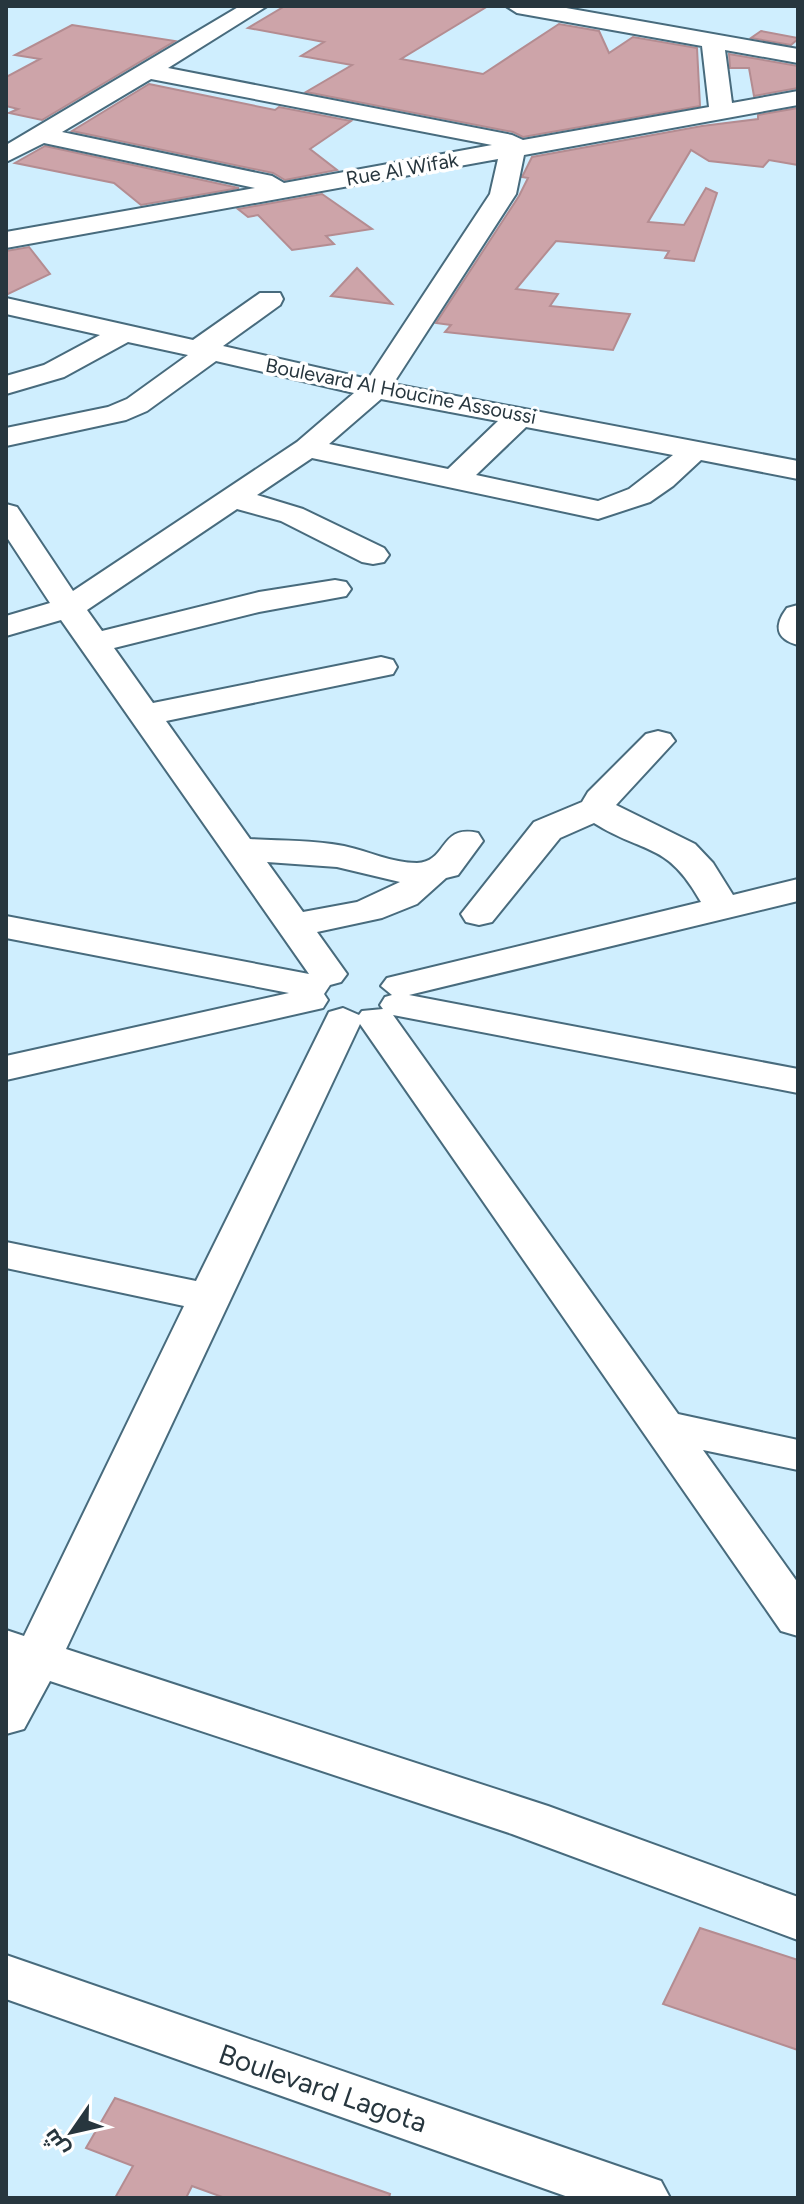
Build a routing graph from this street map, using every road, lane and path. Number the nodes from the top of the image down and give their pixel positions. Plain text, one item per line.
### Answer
1 (256, 6) edge
2 (529, 7) edge
3 (713, 42) junction
4 (798, 56) edge
5 (147, 71) junction
6 (798, 98) edge
7 (721, 112) junction
8 (41, 135) junction
9 (524, 149) junction
10 (6, 155) edge
11 (291, 188) junction
12 (6, 240) edge
13 (270, 299) dead end
14 (6, 306) edge
15 (125, 332) junction
16 (205, 350) junction
17 (6, 385) edge
18 (375, 389) junction
19 (521, 415) junction
20 (6, 437) edge
21 (307, 448) junction
22 (695, 449) junction
23 (794, 462) edge
24 (454, 480) junction
25 (234, 498) junction
26 (6, 513) edge
27 (373, 555) dead end
28 (335, 589) dead end
29 (69, 608) junction
30 (798, 615) edge
31 (6, 626) edge
32 (798, 635) edge
33 (94, 643) junction
34 (381, 667) dead end
35 (144, 715) junction
36 (658, 741) dead end
37 (598, 808) junction
38 (465, 841) dead end
39 (240, 849) junction
40 (432, 872) junction
41 (798, 890) edge
42 (723, 909) junction
43 (479, 914) dead end
44 (293, 925) junction
45 (6, 927) edge
46 (355, 992) junction
47 (6, 1068) edge
48 (798, 1081) edge
49 (6, 1255) edge
50 (210, 1298) junction
51 (661, 1426) junction
52 (798, 1455) edge
53 (798, 1619) edge
54 (22, 1654) edge
55 (6, 1716) edge
56 (798, 1919) edge
57 (6, 1977) edge
58 (641, 2198) edge

1 - 5 street
2 - 3 street
3 - 4 street
3 - 7 street
5 - 8 street
5 - 9 street
6 - 7 street, Rue Al Wifak
7 - 9 street, Rue Al Wifak
8 - 10 street
8 - 11 street
9 - 11 street, Rue Al Wifak
9 - 18 street
11 - 12 street, Rue Al Wifak
13 - 16 street
14 - 15 street, Boulevard Al Houcine Assoussi
15 - 16 street, Boulevard Al Houcine Assoussi
15 - 17 street
16 - 18 street, Boulevard Al Houcine Assoussi
16 - 20 street
18 - 19 street, Boulevard Al Houcine Assoussi
18 - 21 street
19 - 22 street, Boulevard Al Houcine Assoussi
19 - 24 street
21 - 24 street
21 - 25 street
22 - 23 street, Boulevard Al Houcine Assoussi
22 - 24 street
25 - 27 street
25 - 29 street
26 - 29 street
28 - 33 street
29 - 31 street
29 - 33 street
30 - 32 street
33 - 35 street
34 - 35 street
35 - 39 street
36 - 37 street
37 - 42 street
37 - 43 street
38 - 40 street
39 - 40 street
39 - 44 street
40 - 44 street
41 - 42 street
42 - 46 street
44 - 46 street
45 - 46 street
46 - 47 street
46 - 48 street
46 - 50 street
46 - 51 street
49 - 50 street
50 - 54 street
51 - 52 street
51 - 53 street
54 - 55 street
54 - 56 street
57 - 58 street, Boulevard Lagota

